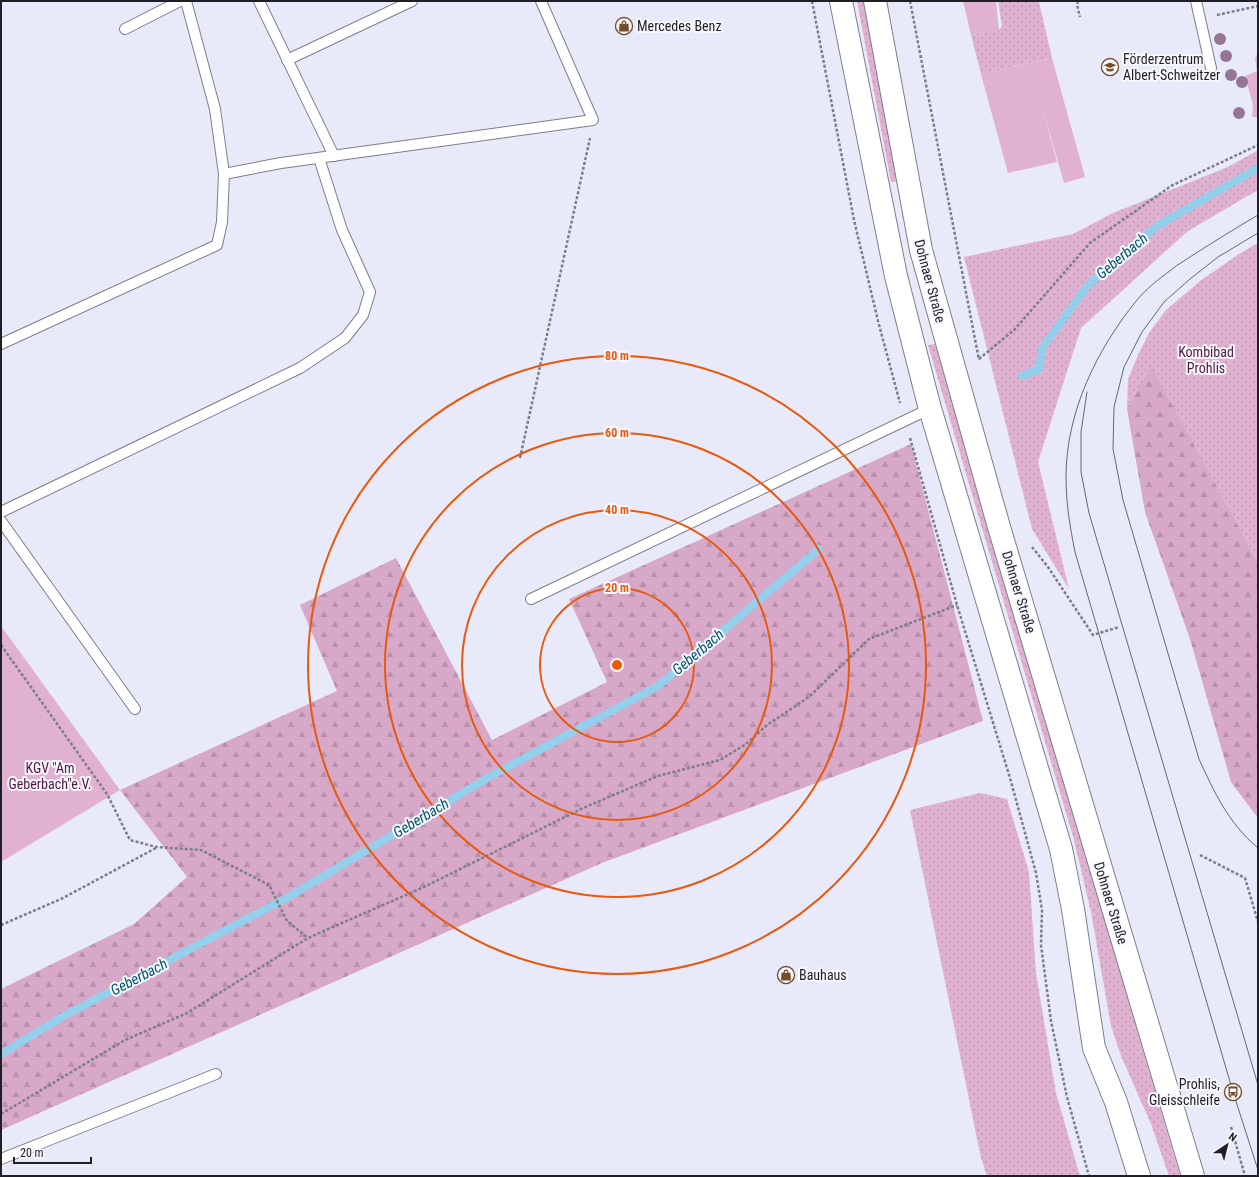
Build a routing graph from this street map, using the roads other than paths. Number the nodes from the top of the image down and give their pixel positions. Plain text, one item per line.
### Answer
1 (180, 1) edge
2 (186, 1) edge
3 (259, 1) edge
4 (412, 1) edge
5 (541, 1) edge
6 (841, 1) edge
7 (875, 1) edge
8 (1196, 1) edge
9 (125, 29) dead end
10 (288, 60) junction
11 (1211, 68) dead end
12 (334, 156) junction
13 (319, 158) junction
14 (224, 174) junction
15 (1, 344) edge
16 (929, 405) junction
17 (1, 512) edge
18 (1, 521) edge
19 (532, 599) dead end
20 (135, 709) dead end
21 (216, 1074) dead end
22 (1, 1159) edge
23 (1139, 1176) edge
24 (1193, 1176) edge

1 - 9 lane
2 - 14 lane
3 - 10 lane
4 - 10 lane
5 - 12 lane
6 - 16 main road
7 - 24 main road, Dohnaer Straße
8 - 11 lane
10 - 12 lane
12 - 13 lane
13 - 14 lane
13 - 17 lane
14 - 15 lane
16 - 19 lane
16 - 23 main road
18 - 20 lane
21 - 22 lane

